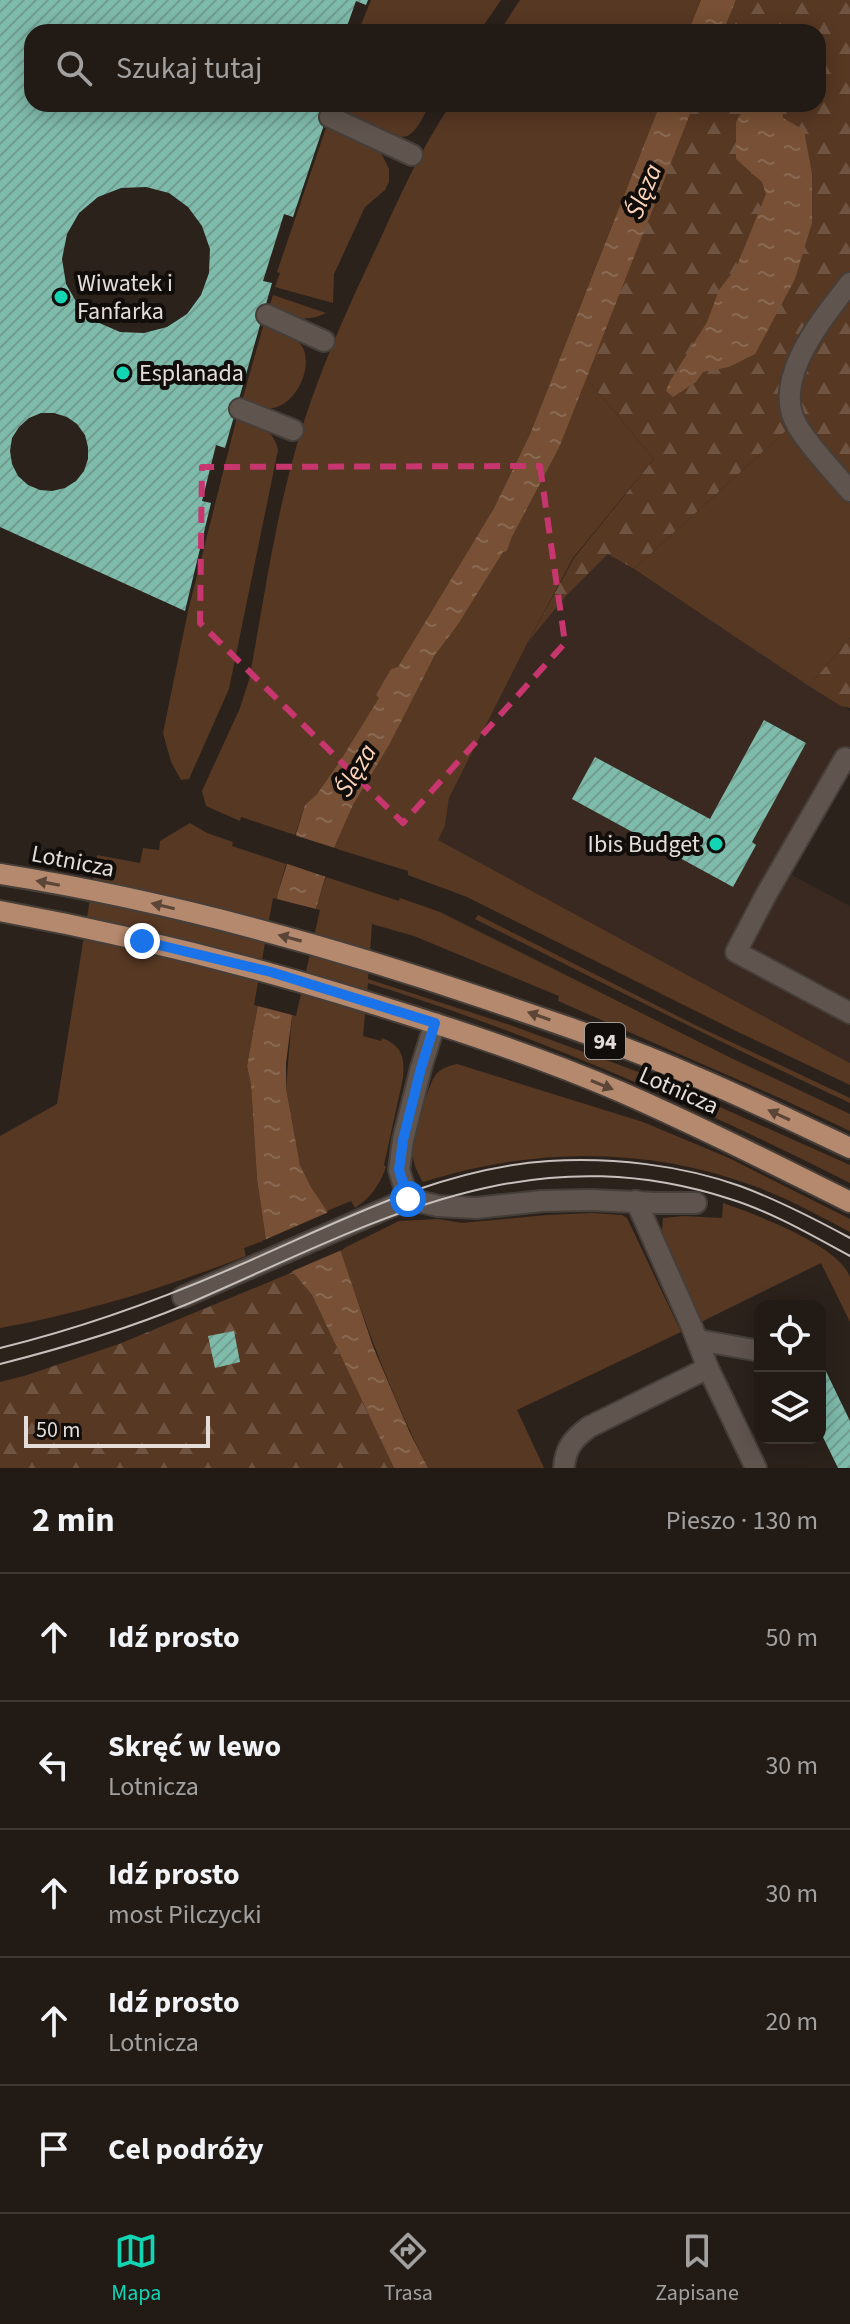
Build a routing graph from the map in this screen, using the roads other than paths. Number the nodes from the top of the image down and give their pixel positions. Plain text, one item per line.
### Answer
1 (330, 117) dead end
2 (412, 155) dead end
3 (850, 283) edge
4 (267, 315) dead end
5 (324, 341) dead end
6 (240, 409) dead end
7 (293, 430) dead end
8 (850, 491) edge
9 (845, 758) dead end
10 (0, 874) edge
11 (0, 911) edge
12 (850, 1013) edge
13 (435, 1023) junction
14 (850, 1148) edge
15 (408, 1199) junction
16 (636, 1201) junction
17 (850, 1202) edge
18 (696, 1203) dead end
19 (183, 1297) dead end
20 (698, 1340) junction
21 (754, 1350) edge
22 (708, 1368) junction
23 (564, 1468) edge
24 (756, 1468) edge

1 - 2 lane
3 - 8 lane
4 - 5 lane
6 - 7 lane
9 - 12 lane
14 -> 10 main road, Lotnicza / 94
11 - 13 main road, Lotnicza / 94
13 - 15 lane
13 -> 17 main road, Lotnicza / 94
15 - 16 lane
15 - 19 lane
16 - 18 lane
16 - 20 lane
20 - 21 lane
20 - 22 lane
22 - 23 lane
22 - 24 lane

